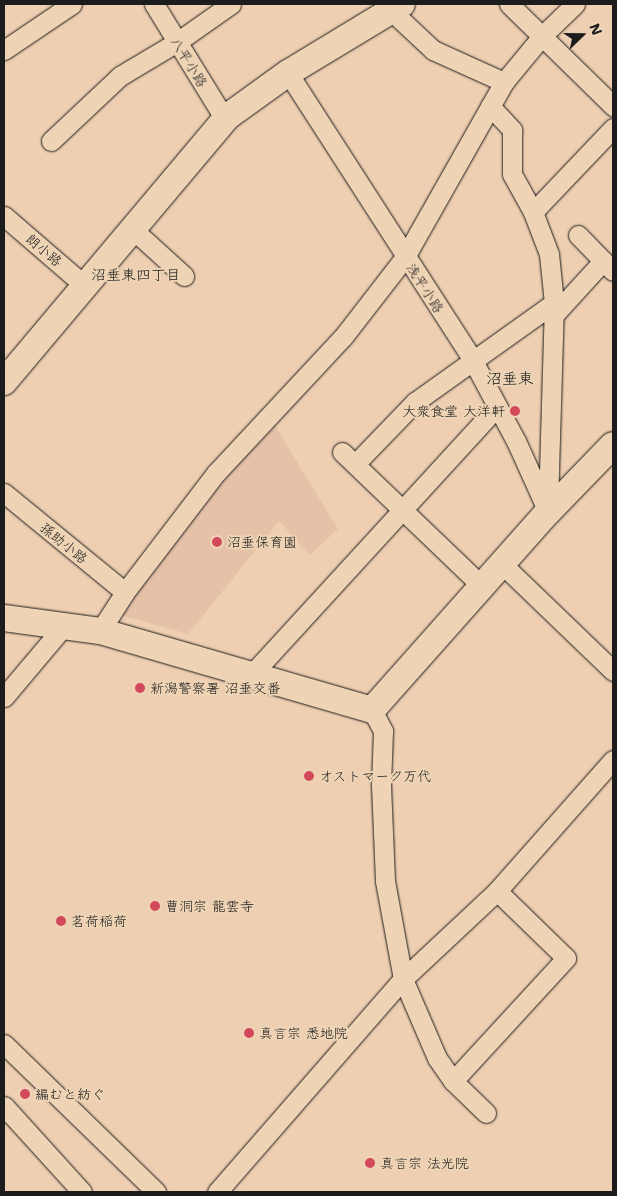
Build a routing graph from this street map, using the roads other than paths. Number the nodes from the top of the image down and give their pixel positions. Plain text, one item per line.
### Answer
1 (72, 4) edge
2 (154, 4) edge
3 (231, 4) edge
4 (508, 4) edge
5 (575, 4) edge
6 (392, 7) edge
7 (542, 36) junction
8 (177, 42) junction
9 (4, 50) edge
10 (288, 73) junction
11 (504, 82) junction
12 (490, 106) junction
13 (613, 106) edge
14 (227, 117) junction
15 (613, 128) edge
16 (51, 141) dead end
17 (533, 212) junction
18 (4, 216) edge
19 (131, 232) junction
20 (578, 235) dead end
21 (405, 257) junction
22 (608, 266) edge
23 (184, 276) dead end
24 (84, 285) junction
25 (553, 310) junction
26 (472, 359) junction
27 (4, 382) edge
28 (497, 408) junction
29 (613, 445) edge
30 (4, 493) edge
31 (403, 509) junction
32 (548, 512) junction
33 (504, 565) junction
34 (482, 587) junction
35 (125, 592) junction
36 (4, 618) edge
37 (64, 626) junction
38 (100, 631) junction
39 (613, 671) edge
40 (252, 674) junction
41 (4, 697) edge
42 (372, 710) junction
43 (613, 760) edge
44 (497, 890) junction
45 (403, 979) junction
46 (4, 1044) edge
47 (453, 1081) junction
48 (4, 1106) edge
49 (486, 1113) dead end
50 (82, 1192) edge
51 (156, 1192) edge
52 (217, 1192) edge

1 - 9 street
2 - 8 street, 八平小路
3 - 8 street
4 - 7 street
5 - 7 street
6 - 10 street
6 - 11 street
7 - 11 street
7 - 13 street
8 - 14 street, 八平小路
8 - 16 street
10 - 14 street
10 - 21 street, 浅平小路
11 - 12 street
12 - 17 street
12 - 21 street
14 - 19 street
15 - 17 street
17 - 25 street
18 - 24 street, 朗小路
19 - 23 street
19 - 24 street
20 - 22 street
21 - 26 street, 浅平小路
21 - 35 street
22 - 25 street
24 - 27 street
25 - 26 street
25 - 32 street
26 - 28 street, 浅平小路
26 - 31 street
28 - 31 street
28 - 32 street, 浅平小路
29 - 32 street
30 - 35 street, 孫助小路
31 - 34 street
31 - 40 street
32 - 33 street
33 - 34 street
33 - 39 street
34 - 42 street
35 - 38 street
36 - 37 street
37 - 38 street
37 - 41 street
38 - 40 street
40 - 42 street
42 - 45 street
43 - 44 street
44 - 45 street
44 - 47 street
45 - 47 street
45 - 52 street
46 - 51 street
47 - 49 street
48 - 50 street

